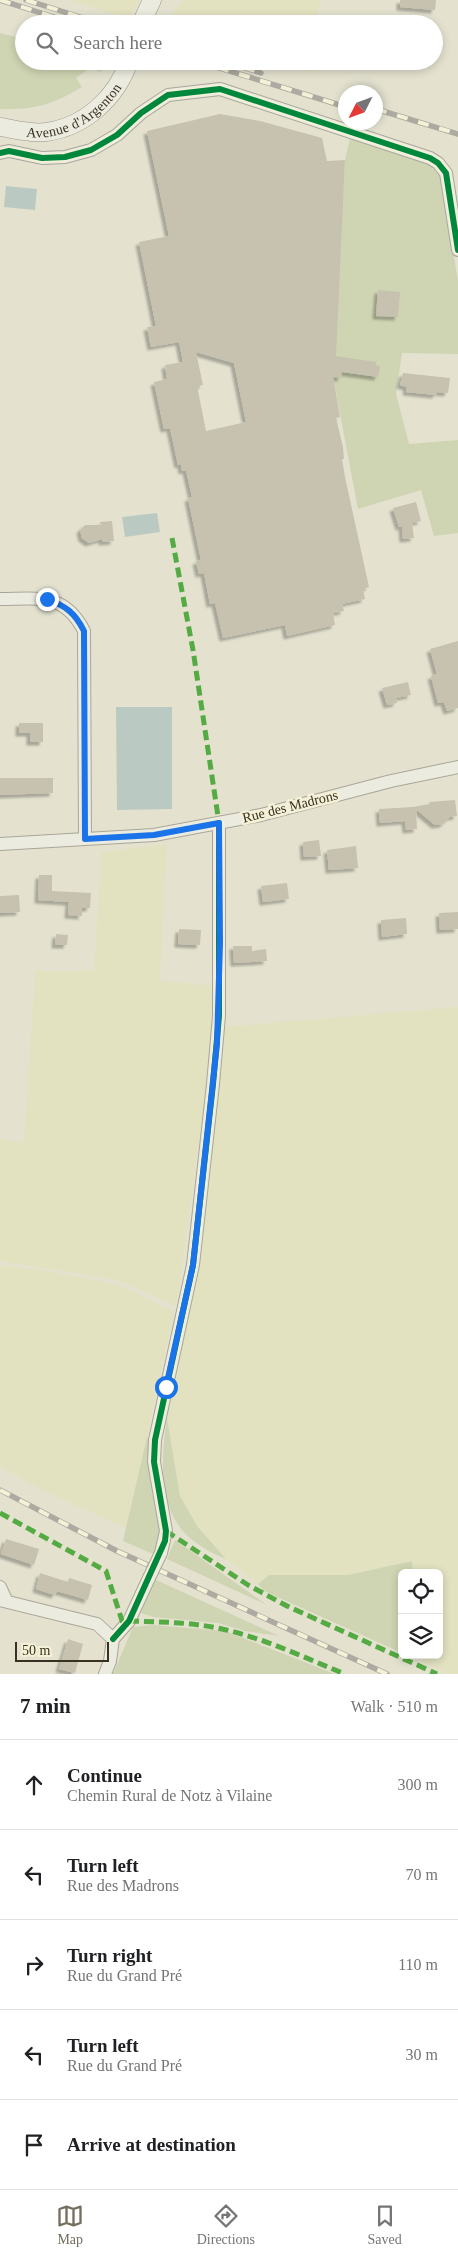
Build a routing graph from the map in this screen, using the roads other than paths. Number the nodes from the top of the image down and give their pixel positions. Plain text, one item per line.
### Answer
1 (152, 0) edge
2 (146, 15) edge
3 (126, 70) edge
4 (0, 127) edge
5 (0, 152) edge
6 (458, 250) edge
7 (0, 598) edge
8 (458, 767) edge
9 (219, 823) junction
10 (85, 839) junction
11 (0, 844) edge
12 (0, 1587) edge
13 (3, 1600) edge
14 (113, 1639) junction
15 (105, 1674) edge

1 - 2 main road
3 - 4 main road, Avenue d'Argenton
5 - 6 street
7 - 10 street
8 - 9 street, Rue des Madrons
9 - 10 street, Rue des Madrons
9 - 14 street, bridge
10 - 11 street, Rue des Madrons
12 - 13 street
13 - 14 street
14 - 15 street

